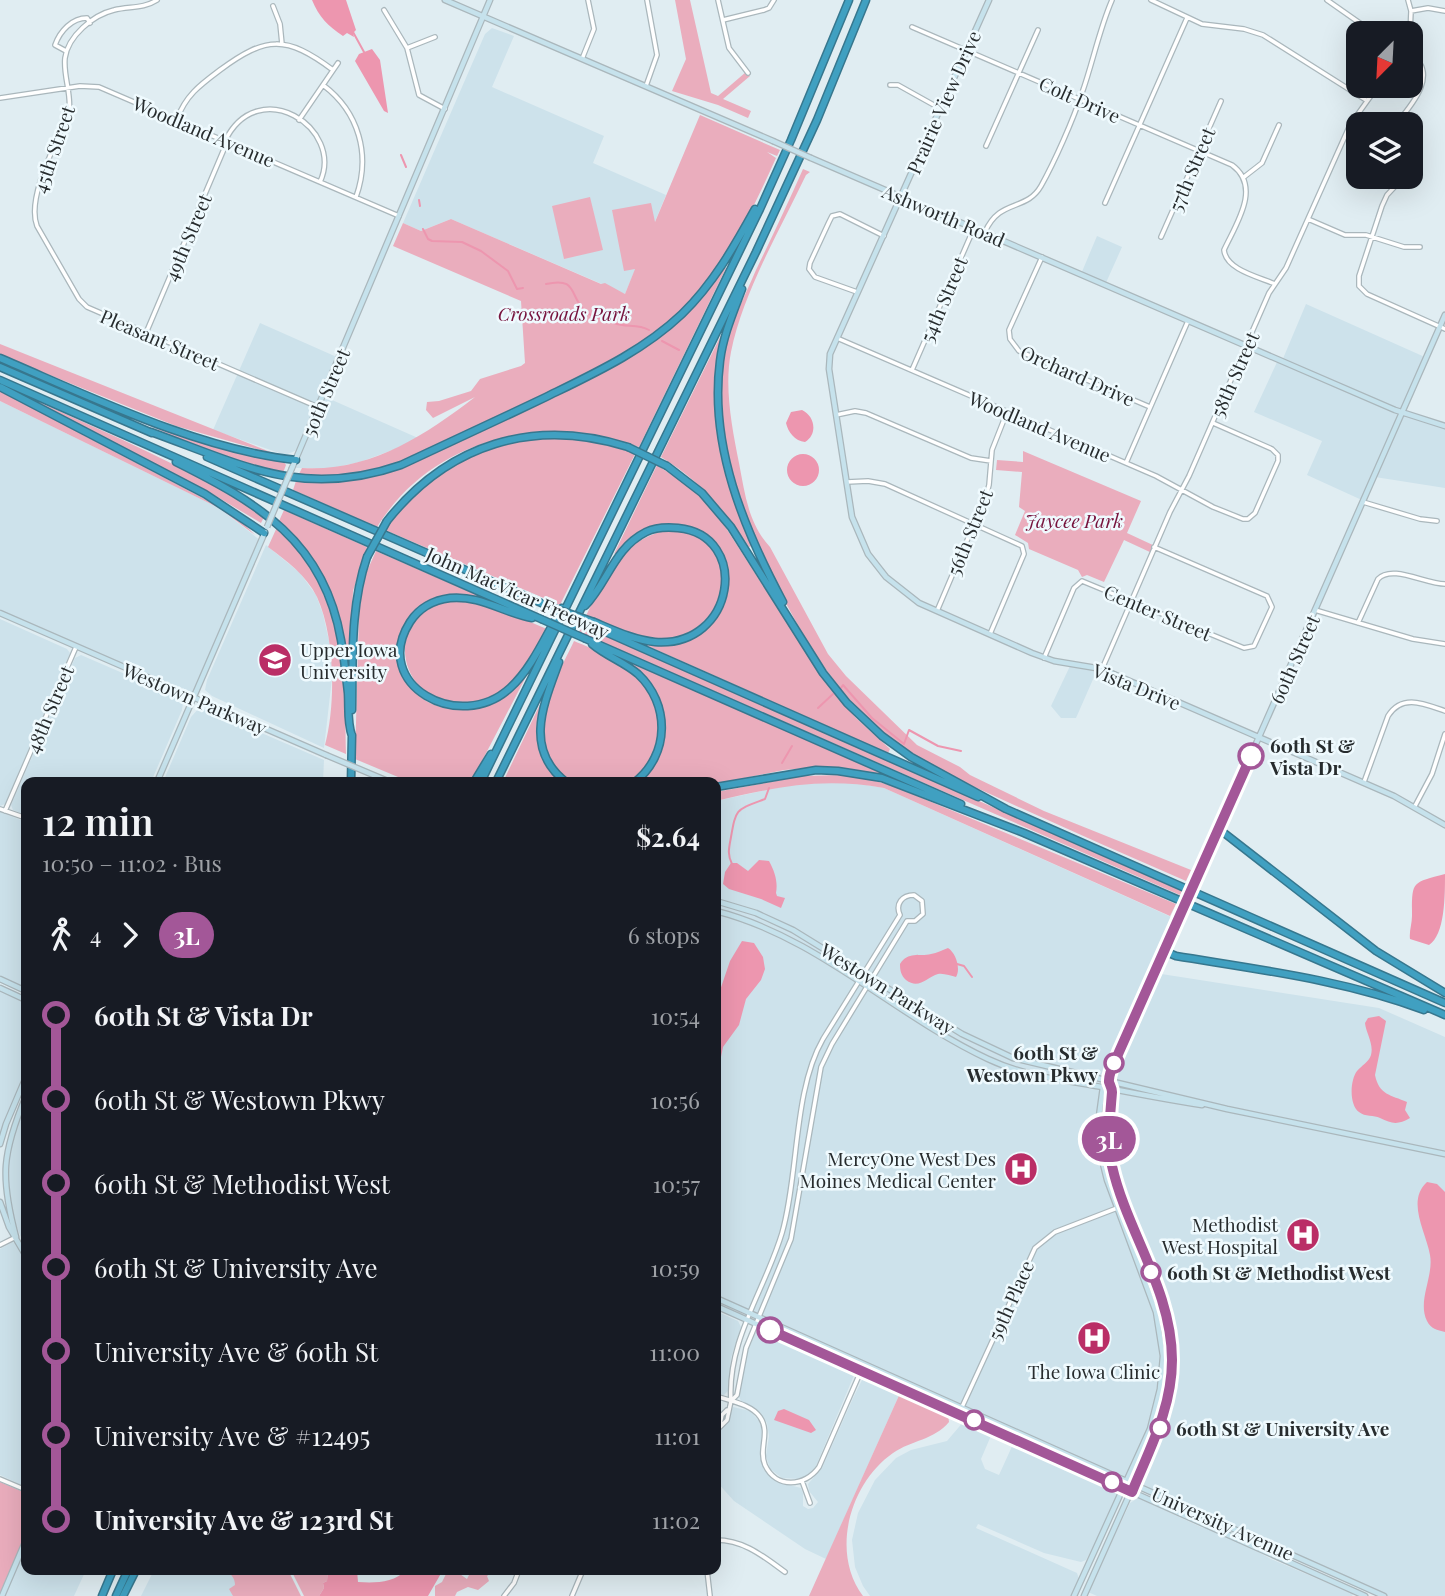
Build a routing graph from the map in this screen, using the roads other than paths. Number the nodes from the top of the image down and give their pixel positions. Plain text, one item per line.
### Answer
1 (157, 0) edge
2 (445, 0) edge
3 (490, 0) edge
4 (588, 0) edge
5 (647, 0) edge
6 (718, 0) edge
7 (774, 0) edge
8 (849, 0) edge
9 (866, 0) edge
10 (989, 0) edge
11 (1112, 0) edge
12 (1151, 0) edge
13 (1327, 0) edge
14 (1408, 0) edge
15 (272, 6) dead end
16 (384, 10) dead end
17 (1411, 11) junction
18 (1445, 11) edge
19 (483, 17) junction
20 (1187, 18) junction
21 (723, 20) junction
22 (1357, 21) edge
23 (1411, 21) edge
24 (90, 23) junction
25 (912, 27) dead end
26 (1038, 30) dead end
27 (435, 37) dead end
28 (282, 44) junction
29 (407, 48) junction
30 (967, 50) junction
31 (66, 51) junction
32 (582, 60) junction
33 (338, 63) dead end
34 (333, 69) junction
35 (748, 73) dead end
36 (1019, 73) junction
37 (323, 85) junction
38 (890, 85) dead end
39 (645, 86) junction
40 (69, 88) junction
41 (0, 98) edge
42 (1080, 99) junction
43 (1367, 100) joint
44 (1221, 101) dead end
45 (445, 109) junction
46 (941, 109) junction
47 (177, 120) junction
48 (299, 120) junction
49 (1279, 125) dead end
50 (1141, 126) junction
51 (226, 141) junction
52 (986, 146) dead end
53 (1199, 151) junction
54 (781, 162) junction
55 (1244, 177) junction
56 (320, 182) junction
57 (1393, 189) edge
58 (356, 197) junction
59 (901, 197) junction
60 (1105, 203) dead end
61 (33, 209) joint
62 (399, 216) junction
63 (1308, 219) junction
64 (974, 228) junction
65 (985, 232) junction
66 (884, 236) junction
67 (1161, 237) dead end
68 (1372, 237) junction
69 (1420, 247) dead end
70 (756, 253) junction
71 (1042, 257) junction
72 (1275, 284) junction
73 (858, 293) junction
74 (1445, 315) edge
75 (1188, 321) junction
76 (1442, 328) edge
77 (146, 333) junction
78 (836, 338) junction
79 (1246, 346) junction
80 (0, 358) edge
81 (0, 367) edge
82 (912, 371) junction
83 (0, 380) edge
84 (0, 387) edge
85 (318, 407) junction
86 (1150, 407) junction
87 (1006, 412) junction
88 (1403, 413) junction
89 (836, 415) junction
90 (1213, 423) junction
91 (102, 425) junction
92 (1445, 426) edge
93 (150, 432) junction
94 (296, 460) junction
95 (991, 461) junction
96 (1126, 463) junction
97 (846, 482) junction
98 (1181, 490) junction
99 (1363, 502) junction
100 (1437, 521) dead end
101 (974, 524) junction
102 (266, 530) junction
103 (1154, 547) junction
104 (584, 570) junction
105 (1445, 584) edge
106 (1132, 600) junction
107 (1315, 610) junction
108 (937, 611) junction
109 (0, 613) edge
110 (579, 613) junction
111 (541, 619) junction
112 (1358, 623) junction
113 (593, 624) junction
114 (796, 629) junction
115 (570, 631) junction
116 (990, 634) junction
117 (586, 639) junction
118 (1445, 644) edge
119 (76, 647) junction
120 (1044, 658) junction
121 (1102, 669) junction
122 (193, 697) junction
123 (1445, 711) edge
124 (509, 725) junction
125 (1445, 734) edge
126 (352, 736) junction
127 (1259, 737) junction
128 (159, 777) edge
129 (350, 777) edge
130 (378, 777) edge
131 (477, 777) edge
132 (483, 777) edge
133 (498, 777) edge
134 (561, 777) edge
135 (640, 777) edge
136 (1364, 782) junction
137 (721, 787) edge
138 (1415, 806) junction
139 (1006, 809) junction
140 (3, 810) edge
141 (21, 816) edge
142 (1445, 825) edge
143 (1219, 829) junction
144 (1024, 833) junction
145 (721, 902) edge
146 (721, 913) edge
147 (900, 915) junction
148 (907, 921) junction
149 (1164, 951) junction
150 (864, 973) junction
151 (873, 978) junction
152 (0, 979) edge
153 (859, 981) junction
154 (867, 986) junction
155 (0, 988) edge
156 (21, 989) edge
157 (1445, 993) edge
158 (21, 998) edge
159 (1445, 1003) edge
160 (1445, 1016) edge
161 (1109, 1081) junction
162 (1103, 1087) junction
163 (1112, 1089) junction
164 (21, 1090) edge
165 (21, 1108) edge
166 (1227, 1109) junction
167 (0, 1144) edge
168 (1445, 1154) edge
169 (2, 1169) edge
170 (0, 1202) edge
171 (1125, 1205) junction
172 (1117, 1208) junction
173 (16, 1237) junction
174 (0, 1245) edge
175 (21, 1246) edge
176 (721, 1301) edge
177 (721, 1308) edge
178 (749, 1317) junction
179 (757, 1320) junction
180 (864, 1364) junction
181 (861, 1371) junction
182 (721, 1398) edge
183 (732, 1401) junction
184 (962, 1407) junction
185 (721, 1423) edge
186 (0, 1479) edge
187 (1128, 1480) junction
188 (802, 1481) junction
189 (1135, 1484) junction
190 (21, 1488) edge
191 (1124, 1488) junction
192 (1132, 1492) junction
193 (810, 1503) dead end
194 (721, 1541) edge
195 (21, 1552) edge
196 (785, 1572) dead end
197 (111, 1575) edge
198 (126, 1575) edge
199 (134, 1575) edge
200 (517, 1575) edge
201 (581, 1575) edge
202 (708, 1575) edge
203 (510, 1593) edge
204 (2, 1596) edge
205 (102, 1596) edge
206 (116, 1596) edge
207 (124, 1596) edge
208 (504, 1596) edge
209 (572, 1596) edge
210 (710, 1596) edge
211 (1074, 1596) edge
212 (1084, 1596) edge
213 (1365, 1596) edge
214 (1384, 1596) edge

1 - 24 street
2 - 19 main road, Ashworth Road
3 - 19 main road, 50th Street
4 - 32 street
5 - 39 street
6 - 21 street
7 - 21 street
8 - 54 highway
9 - 70 highway
10 - 30 main road, Prairie View Drive
11 - 42 street
12 - 20 street
13 - 22 street
14 - 17 street
15 - 28 street
16 - 29 street
17 - 18 street
17 - 23 street
19 - 32 main road, Ashworth Road
19 - 45 main road, 50th Street
20 - 43 street
20 - 50 street
21 - 35 street
24 - 31 street
24 - 31 street, 45th Street
25 - 30 street, Colt Drive
26 - 36 street
27 - 29 street
28 - 34 street
28 - 47 street
29 - 45 street
30 - 36 street, Colt Drive
30 - 46 main road, Prairie View Drive
31 - 40 street, 45th Street
32 - 39 main road, Ashworth Road
33 - 34 street
34 - 37 street
36 - 42 street, Colt Drive
36 - 52 street
37 - 48 street
37 - 58 street
38 - 46 street
39 - 59 main road, Ashworth Road, bridge
40 - 41 street, Woodland Avenue
40 - 47 street, Woodland Avenue
40 - 61 street, 45th Street
42 - 50 street, Colt Drive
42 - 65 street
43 - 63 street, 58th Street
44 - 53 street, 57th Street
45 - 62 main road, 50th Street
46 - 59 main road, Prairie View Drive
47 - 51 street, Woodland Avenue
48 - 51 street, 49th Street
48 - 56 street
49 - 55 street
50 - 53 street, Colt Drive
50 - 60 street
51 - 56 street, Woodland Avenue
51 - 77 street, 49th Street
53 - 55 street, Colt Drive
53 - 67 street, 57th Street
54 - 93 highway
54 - 104 highway
55 - 72 street
56 - 58 street, Woodland Avenue
57 - 68 street
58 - 62 street, Woodland Avenue
59 - 64 main road, Ashworth Road
59 - 66 main road, Prairie View Drive
61 - 77 street, Pleasant Street
62 - 85 main road, 50th Street
63 - 68 street
63 - 72 street, 58th Street
64 - 65 main road, Ashworth Road
64 - 82 street, 54th Street
65 - 71 main road, Ashworth Road
66 - 73 main road, Prairie View Drive
66 - 73 street
68 - 69 street
68 - 76 street
70 - 110 highway
70 - 114 highway
71 - 75 main road, Ashworth Road
71 - 86 street, Orchard Drive
72 - 79 street, 58th Street
73 - 78 main road, Prairie View Drive
74 - 76 main road, 60th Street
75 - 79 main road, Ashworth Road
75 - 86 street
76 - 88 main road, 60th Street
77 - 85 street, Pleasant Street
78 - 82 street, Woodland Avenue
78 - 89 main road, Prairie View Drive
79 - 88 main road, Ashworth Road
79 - 90 street, 58th Street
80 - 94 highway
81 - 93 highway, John MacVicar Freeway
82 - 87 street, Woodland Avenue
83 - 91 highway, John MacVicar Freeway
84 - 102 highway
85 - 94 main road, 50th Street
86 - 96 street
87 - 95 street, 56th Street
87 - 96 street, Woodland Avenue
88 - 92 main road, Ashworth Road
88 - 99 main road, 60th Street
89 - 95 street
89 - 97 main road, Prairie View Drive
90 - 98 street, 58th Street
90 - 98 street, Woodland Avenue
91 - 111 highway, John MacVicar Freeway
91 - 126 highway
93 - 113 highway, John MacVicar Freeway, bridge
94 - 102 main road, 50th Street, bridge
95 - 101 street, 56th Street
96 - 98 street, Woodland Avenue
97 - 101 street
97 - 108 main road, Vista Drive
98 - 103 street, 58th Street
99 - 100 street
99 - 107 main road, 60th Street
101 - 108 street, 56th Street
101 - 116 street
102 - 122 main road, 50th Street
103 - 106 street, 58th Street
103 - 106 street, Center Street
104 - 111 highway
104 - 124 highway
105 - 112 street
106 - 120 street, Center Street
106 - 121 street, 58th Street
107 - 112 street
107 - 127 main road, 60th Street
108 - 116 main road, Vista Drive
109 - 119 main road, Westown Parkway
110 - 113 highway
110 - 115 highway
111 - 117 highway, John MacVicar Freeway, bridge
112 - 118 street
113 - 139 highway, John MacVicar Freeway
114 - 126 highway, bridge
114 - 139 highway
115 - 133 highway
115 - 134 highway
116 - 120 main road, Vista Drive
117 - 135 highway
117 - 144 highway, John MacVicar Freeway
119 - 122 main road, Westown Parkway
119 - 140 street, 48th Street
120 - 121 main road, Vista Drive
121 - 127 main road, Vista Drive
122 - 128 main road, 50th Street
122 - 130 main road, Westown Parkway, bridge
123 - 136 street
124 - 131 highway
124 - 132 highway
125 - 138 street
126 - 129 highway
127 - 136 main road, Vista Drive
127 - 143 main road, 60th Street
136 - 138 main road, Vista Drive
137 - 144 highway
138 - 142 main road, Vista Drive
139 - 159 highway
140 - 141 street
143 - 149 main road, 60th Street, bridge
143 - 157 highway
144 - 160 highway
145 - 150 main road, Westown Parkway
146 - 153 main road, Westown Parkway
147 - 148 street
147 - 148 street
147 - 150 street
148 - 151 street
149 - 160 highway
149 - 161 main road, 60th Street
150 - 151 main road, Westown Parkway
150 - 153 street
151 - 154 street
151 - 161 main road, Westown Parkway
152 - 156 main road
153 - 154 main road, Westown Parkway
153 - 178 street
154 - 162 main road, Westown Parkway
154 - 179 street
155 - 158 main road
161 - 162 main road, 60th Street
161 - 163 main road
161 - 166 main road, Westown Parkway
162 - 163 main road, Westown Parkway
162 - 172 main road
163 - 166 main road, Westown Parkway
163 - 171 main road
164 - 167 main road
165 - 169 main road
166 - 168 main road, Westown Parkway
169 - 173 main road
170 - 173 main road
171 - 172 street, 59th Place
171 - 189 main road
172 - 184 street, 59th Place
172 - 187 main road
173 - 174 street
173 - 175 main road
176 - 178 main road, University Avenue
177 - 178 main road, University Avenue
178 - 179 main road, University Avenue
178 - 183 street
179 - 180 main road, University Avenue
179 - 181 main road, University Avenue
179 - 183 street
180 - 181 street
180 - 184 main road, University Avenue
181 - 188 street
181 - 191 main road, University Avenue
182 - 183 street
183 - 185 street
183 - 188 street
184 - 187 main road, University Avenue
186 - 190 street
187 - 189 main road, University Avenue
187 - 191 main road
188 - 193 street
189 - 192 main road
189 - 214 main road, University Avenue
191 - 192 main road, University Avenue
191 - 211 main road
192 - 212 main road
192 - 213 main road, University Avenue
194 - 196 street
195 - 204 main road
197 - 205 highway
198 - 206 highway
199 - 207 highway
200 - 203 street
201 - 209 street
202 - 210 street
203 - 208 street

